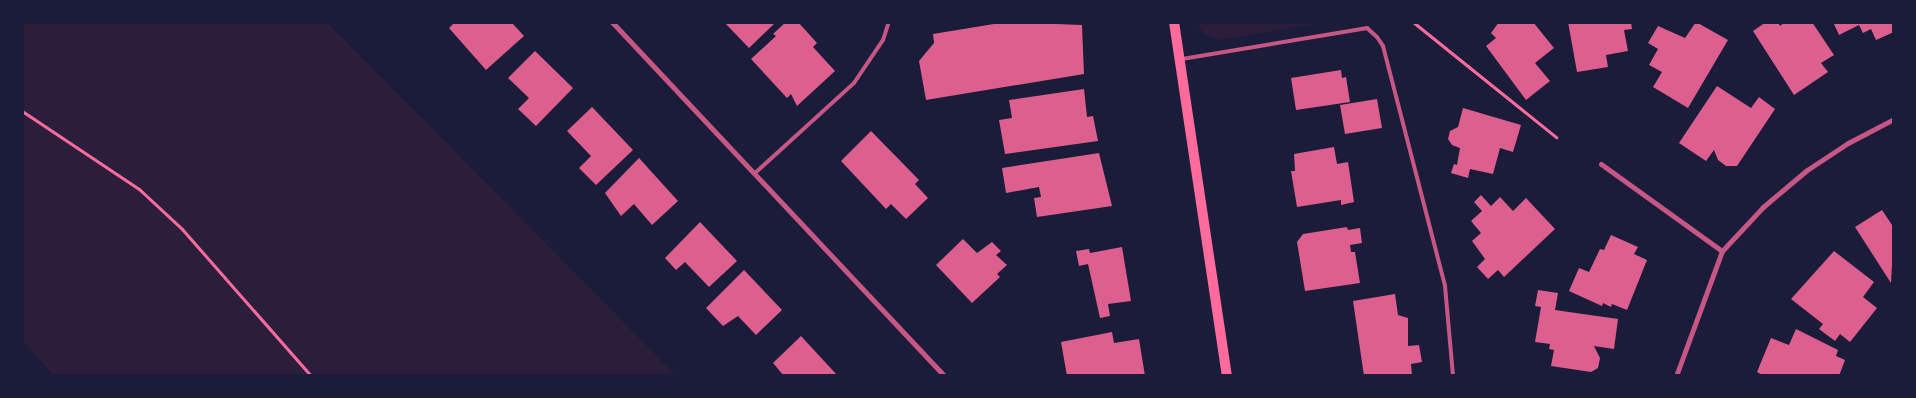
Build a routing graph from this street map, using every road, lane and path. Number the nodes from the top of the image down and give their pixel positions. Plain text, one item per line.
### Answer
1 (612, 22) edge
2 (889, 22) edge
3 (1174, 22) edge
4 (1413, 22) edge
5 (1180, 60) junction
6 (22, 111) edge
7 (1894, 119) edge
8 (1556, 137) dead end
9 (1600, 164) dead end
10 (754, 174) junction
11 (1722, 251) junction
12 (311, 376) edge
13 (944, 376) edge
14 (1227, 376) edge
15 (1453, 376) edge
16 (1676, 376) edge

1 - 10 street
2 - 10 lane
3 - 5 main road
4 - 8 path
5 - 14 main road
5 - 15 lane
6 - 12 path
7 - 11 street
9 - 11 street
10 - 13 street
11 - 16 street

